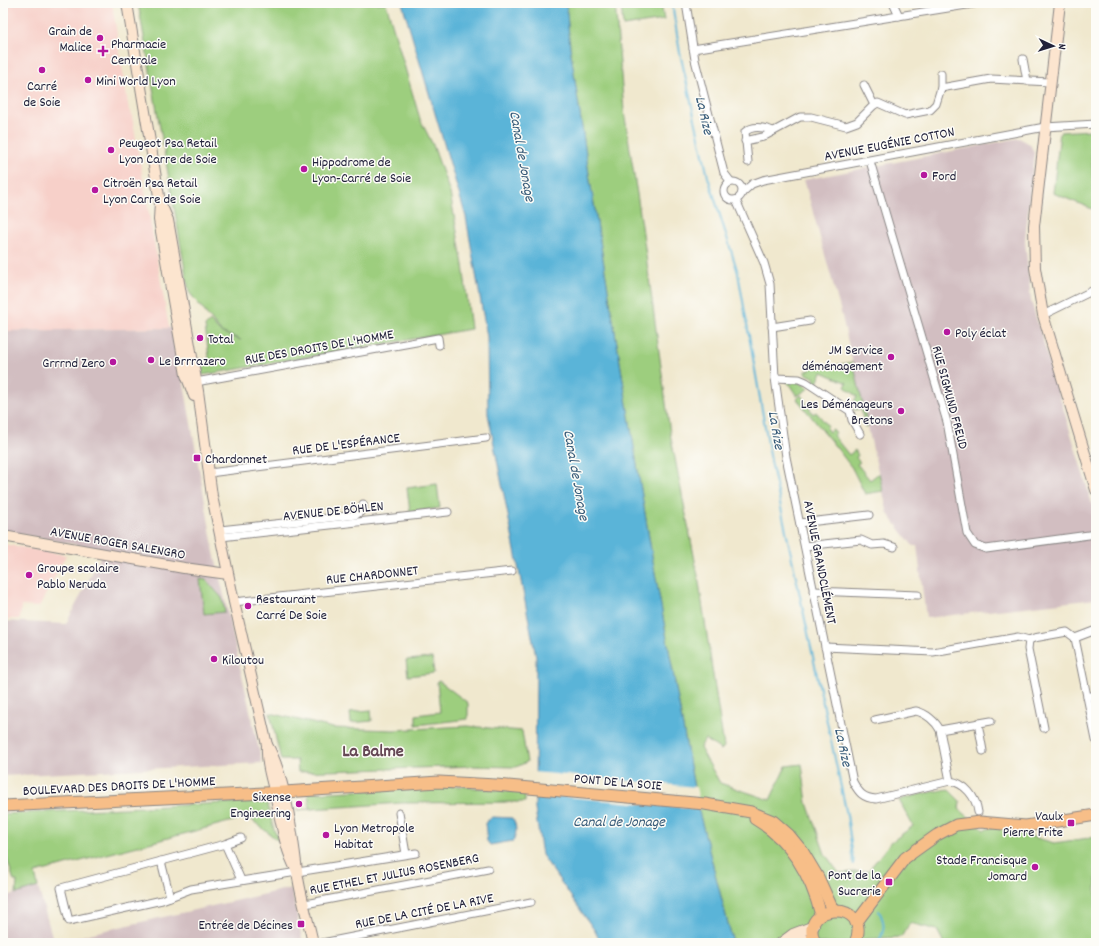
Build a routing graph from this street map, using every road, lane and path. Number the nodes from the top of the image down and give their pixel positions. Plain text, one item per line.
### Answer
1 (127, 3) edge
2 (686, 3) edge
3 (893, 3) edge
4 (979, 3) edge
5 (1060, 3) edge
6 (963, 5) edge
7 (899, 16) junction
8 (693, 49) junction
9 (1023, 60) dead end
10 (941, 74) dead end
11 (1027, 81) junction
12 (1050, 82) junction
13 (864, 85) dead end
14 (941, 88) junction
15 (874, 105) junction
16 (1096, 124) edge
17 (1045, 127) junction
18 (773, 131) junction
19 (745, 141) junction
20 (870, 161) junction
21 (748, 162) dead end
22 (731, 182) junction
23 (742, 194) junction
24 (736, 200) junction
25 (160, 202) junction
26 (1096, 289) edge
27 (1043, 315) junction
28 (810, 321) dead end
29 (772, 327) junction
30 (439, 345) dead end
31 (184, 358) junction
32 (196, 378) junction
33 (775, 378) junction
34 (199, 404) junction
35 (860, 434) dead end
36 (486, 438) dead end
37 (209, 474) junction
38 (1096, 490) edge
39 (363, 504) dead end
40 (448, 512) dead end
41 (869, 515) dead end
42 (800, 523) junction
43 (220, 533) junction
44 (1096, 534) edge
45 (3, 536) edge
46 (805, 546) junction
47 (894, 547) dead end
48 (512, 571) dead end
49 (228, 574) junction
50 (813, 591) junction
51 (918, 595) dead end
52 (234, 602) junction
53 (1096, 630) edge
54 (1075, 638) junction
55 (1029, 640) junction
56 (825, 647) junction
57 (1096, 695) edge
58 (1087, 697) junction
59 (876, 720) dead end
60 (991, 721) dead end
61 (978, 723) junction
62 (1044, 728) dead end
63 (940, 730) junction
64 (1096, 740) edge
65 (983, 751) dead end
66 (950, 781) junction
67 (279, 792) junction
68 (3, 806) edge
69 (743, 811) junction
70 (978, 812) dead end
71 (399, 813) dead end
72 (1096, 815) edge
73 (241, 838) dead end
74 (225, 844) junction
75 (416, 853) dead end
76 (406, 854) junction
77 (161, 861) junction
78 (488, 869) dead end
79 (297, 871) junction
80 (241, 880) junction
81 (170, 897) junction
82 (531, 902) dead end
83 (305, 904) junction
84 (833, 910) junction
85 (821, 915) junction
86 (856, 923) junction
87 (814, 926) junction
88 (783, 941) edge
89 (859, 941) edge
90 (815, 942) edge
91 (313, 943) edge
92 (322, 943) edge

1 - 25 main road
2 - 8 street
3 - 7 street
4 - 6 street
5 - 12 main road
6 - 7 street
7 - 8 street
8 - 22 street
9 - 11 street
10 - 14 street
11 - 12 street
11 - 14 street
12 - 17 main road
13 - 15 street
14 - 15 street
15 - 18 street
16 - 17 street, AVENUE EUGÉNIE COTTON
17 - 20 street, AVENUE EUGÉNIE COTTON
17 - 27 main road
18 - 19 street
18 - 19 street
19 - 21 street
20 - 23 street, AVENUE EUGÉNIE COTTON
20 - 44 street, RUE SIGMUND FREUD
22 - 23 street
22 - 24 street
23 - 24 street
24 - 29 street, AVENUE GRANDCLÉMENT
25 - 31 main road
25 - 32 main road
26 - 27 street
27 - 38 main road
28 - 29 street
29 - 33 street, AVENUE GRANDCLÉMENT
30 - 32 street, RUE DES DROITS DE L'HOMME
31 - 32 main road
31 - 34 main road
32 - 34 main road
33 - 35 street
33 - 42 street, AVENUE GRANDCLÉMENT
34 - 37 main road
36 - 37 street, RUE DE L'ESPÉRANCE
37 - 43 main road
39 - 43 street
40 - 43 street, AVENUE DE BÖHLEN
41 - 42 street
42 - 46 street, AVENUE GRANDCLÉMENT
43 - 49 main road
45 - 49 main road, AVENUE ROGER SALENGRO
46 - 47 street
46 - 50 street, AVENUE GRANDCLÉMENT
48 - 52 street, RUE CHARDONNET
49 - 52 main road
50 - 51 street
50 - 56 street, AVENUE GRANDCLÉMENT
52 - 67 main road
53 - 54 street
54 - 55 street
54 - 58 street
55 - 56 street
55 - 62 street
56 - 66 street, AVENUE GRANDCLÉMENT
57 - 58 street
58 - 64 street
59 - 63 street
60 - 61 street
61 - 63 street
61 - 65 street
63 - 66 street
66 - 70 street
67 - 68 main road, BOULEVARD DES DROITS DE L'HOMME
67 - 69 main road, PONT DE LA SOIE
67 - 79 main road
69 - 84 main road, PONT DE LA SOIE
69 - 85 main road
71 - 76 street
72 - 86 main road
73 - 74 street
74 - 77 street
74 - 80 street
75 - 76 street
76 - 79 street
77 - 81 street
77 - 81 street
78 - 83 street, RUE ETHEL ET JULIUS ROSENBERG
79 - 80 street
79 - 83 main road
80 - 81 street
82 - 92 street, RUE DE LA CITÉ DE LA RIVE
83 - 91 main road
84 - 85 main road
84 - 86 main road
85 - 87 main road
86 - 89 main road
87 - 88 main road
87 - 90 main road
88 - 90 main road

